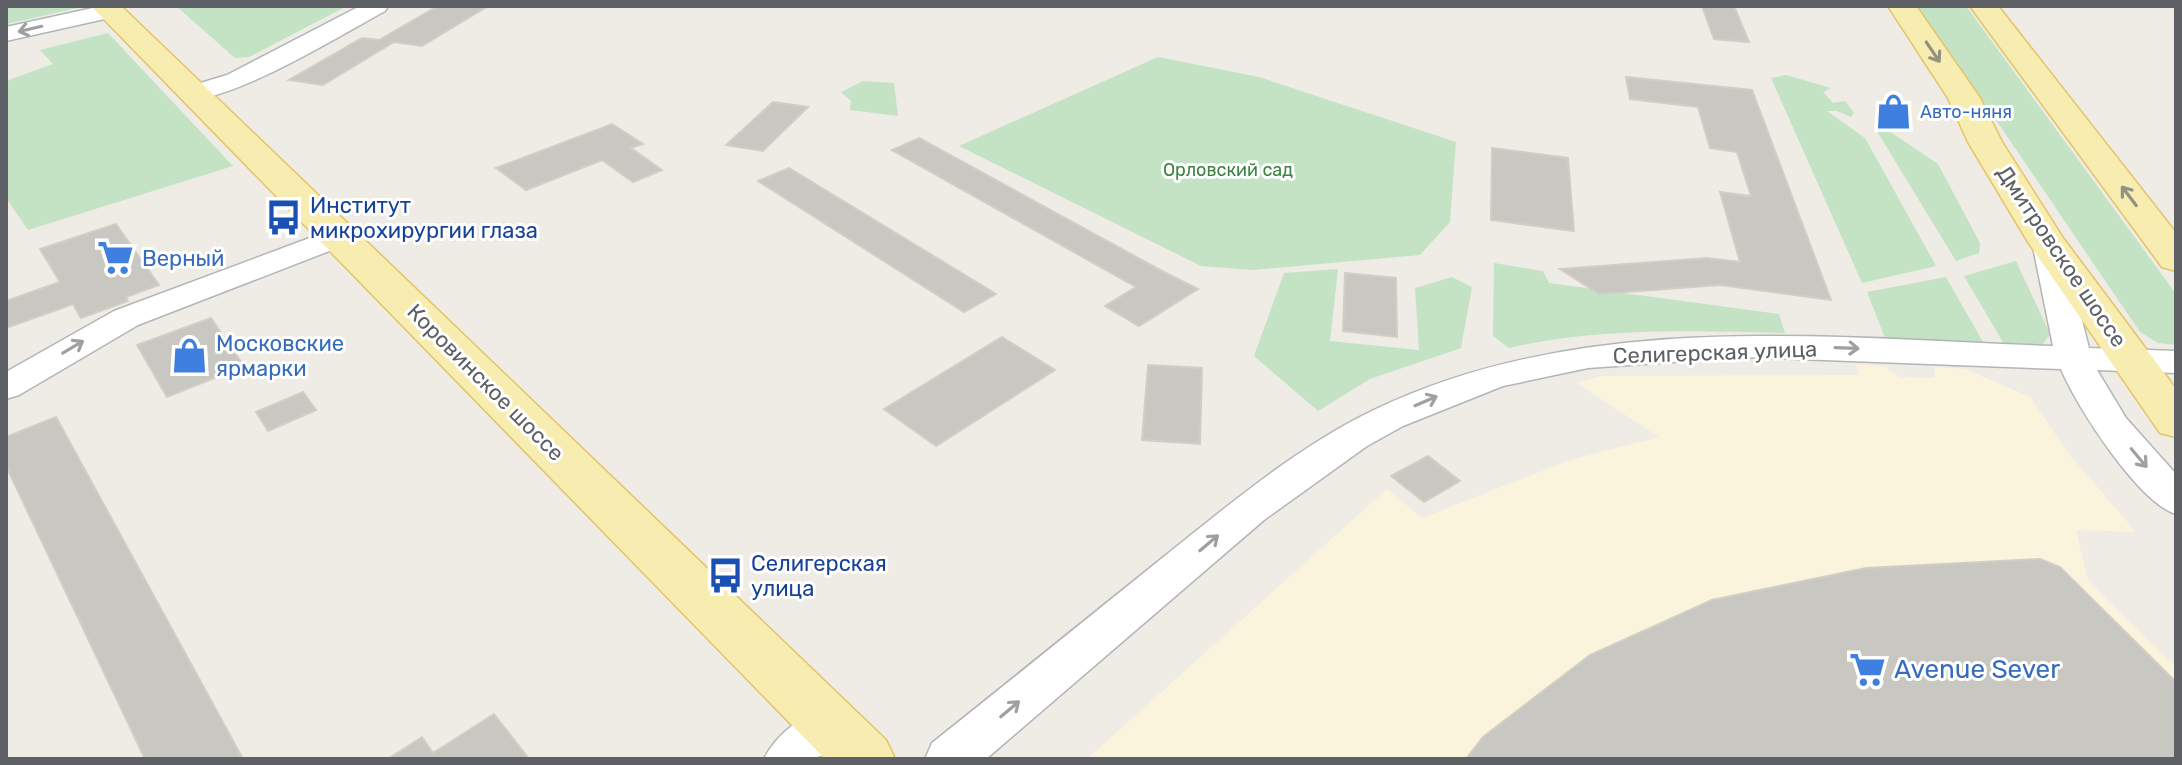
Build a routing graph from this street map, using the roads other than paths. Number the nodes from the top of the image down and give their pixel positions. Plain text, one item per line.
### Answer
1 (377, 6) edge
2 (1902, 6) edge
3 (1984, 6) edge
4 (107, 8) edge
5 (6, 34) edge
6 (193, 93) junction
7 (339, 236) junction
8 (2047, 242) junction
9 (2176, 259) edge
10 (1980, 353) junction
11 (2076, 357) junction
12 (2132, 361) junction
13 (2176, 362) edge
14 (6, 387) edge
15 (2105, 413) junction
16 (2176, 422) edge
17 (2176, 500) edge
18 (828, 748) edge
19 (950, 759) edge

1 - 6 street
2 -> 8 main road, Дмитровское шоссе
9 -> 3 main road
4 -> 5 street
4 - 6 main road, Коровинское шоссе
6 - 7 main road, Коровинское шоссе
14 -> 7 street
7 - 18 main road, Коровинское шоссе
8 - 11 street
8 - 12 main road, Дмитровское шоссе
10 - 11 street, Селигерская улица
10 - 15 street
19 -> 10 street, Селигерская улица
11 - 12 street, Селигерская улица
11 - 15 street
12 - 13 street, Селигерская улица
12 - 16 main road, Дмитровское шоссе
15 -> 17 street

